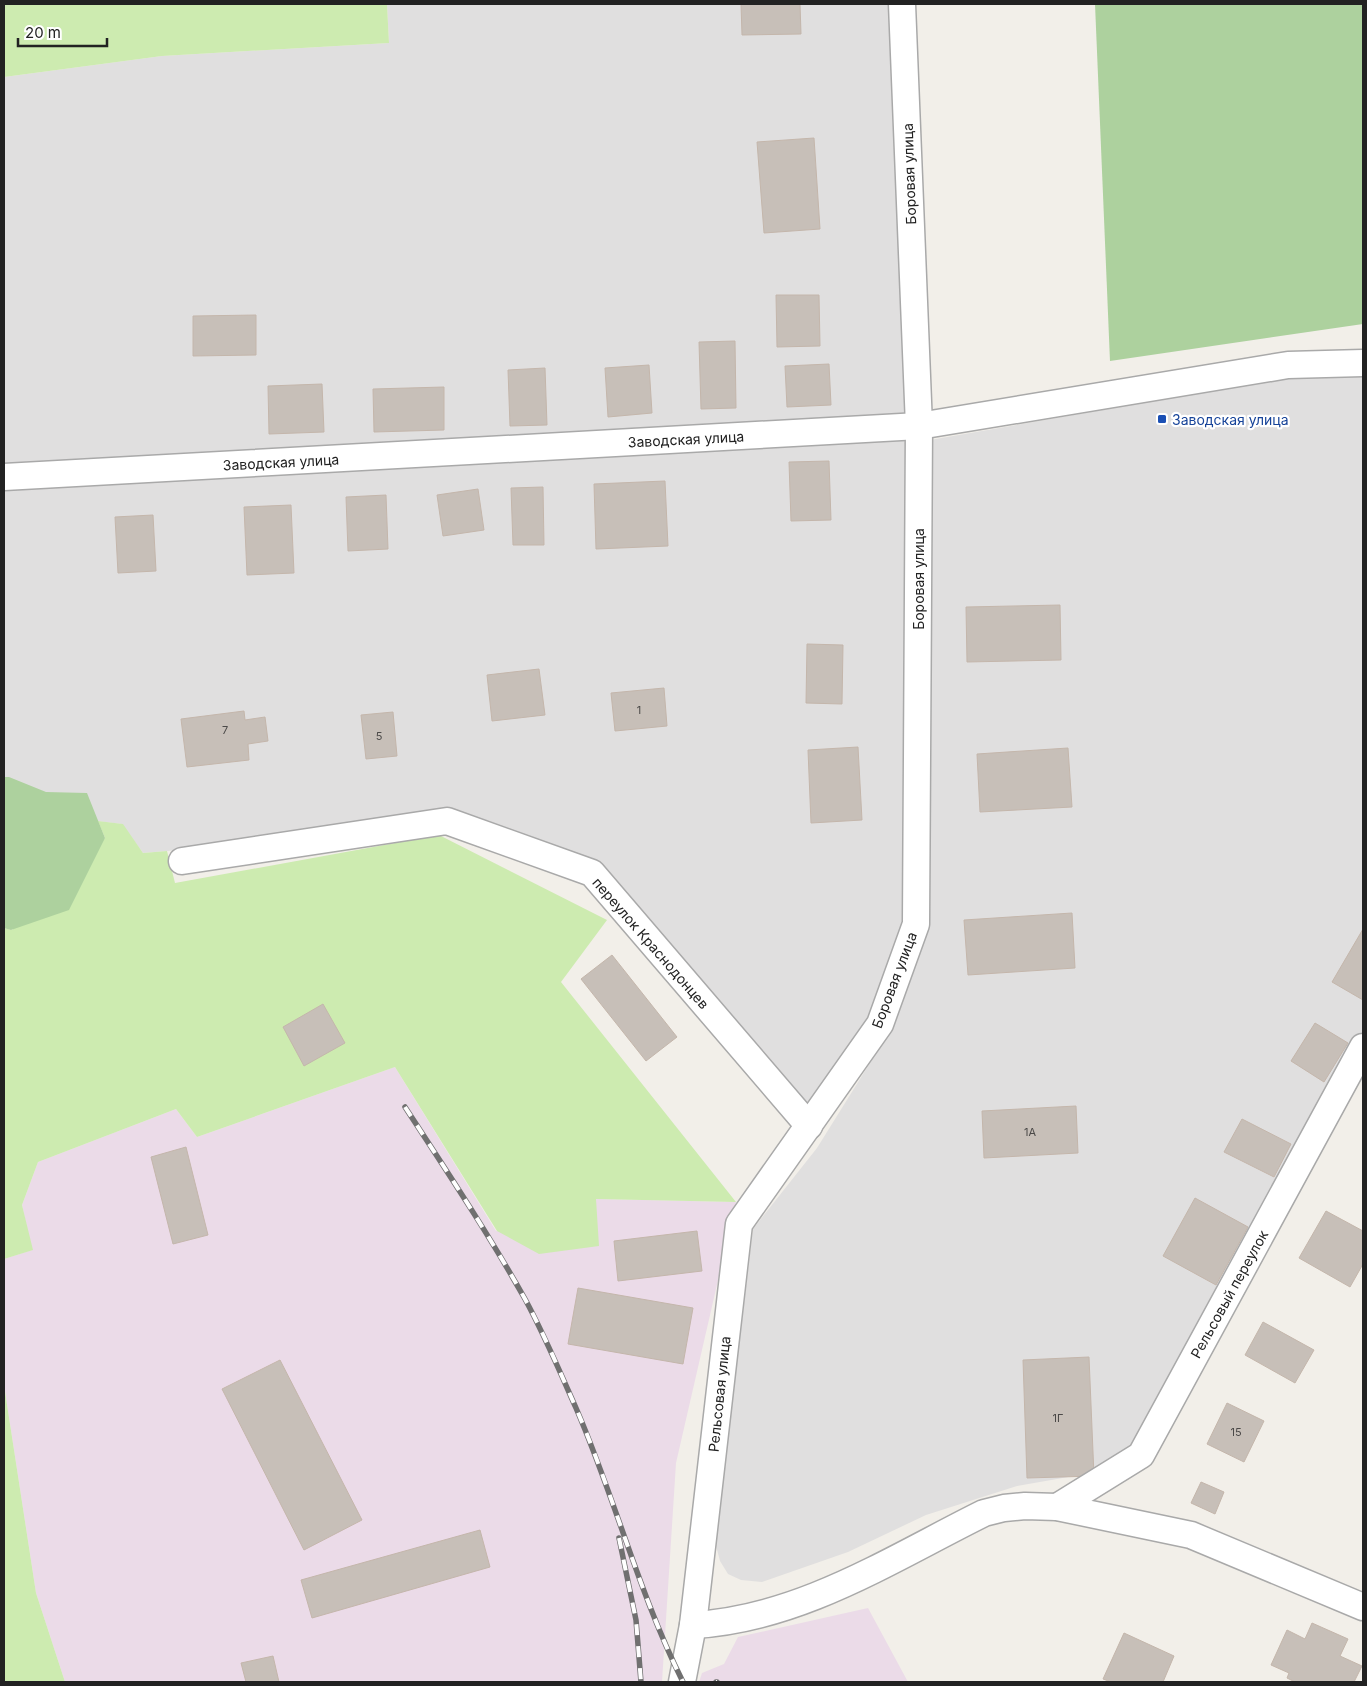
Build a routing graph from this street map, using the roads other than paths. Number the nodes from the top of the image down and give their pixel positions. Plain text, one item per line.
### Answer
1 (902, 4) edge
2 (1363, 363) edge
3 (919, 426) junction
4 (4, 477) edge
5 (182, 861) dead end
6 (1363, 1047) edge
7 (809, 1126) junction
8 (1057, 1507) junction
9 (1363, 1607) edge
10 (693, 1625) junction
11 (682, 1682) edge

1 - 3 street, Боровая улица
2 - 3 street, Заводская улица
3 - 4 street, Заводская улица
3 - 7 street, Боровая улица
5 - 7 street, переулок Краснодонцев
6 - 8 street, Рельсовый переулок
7 - 10 street, Рельсовая улица
8 - 9 street
8 - 10 street
10 - 11 street, Рельсовая улица

